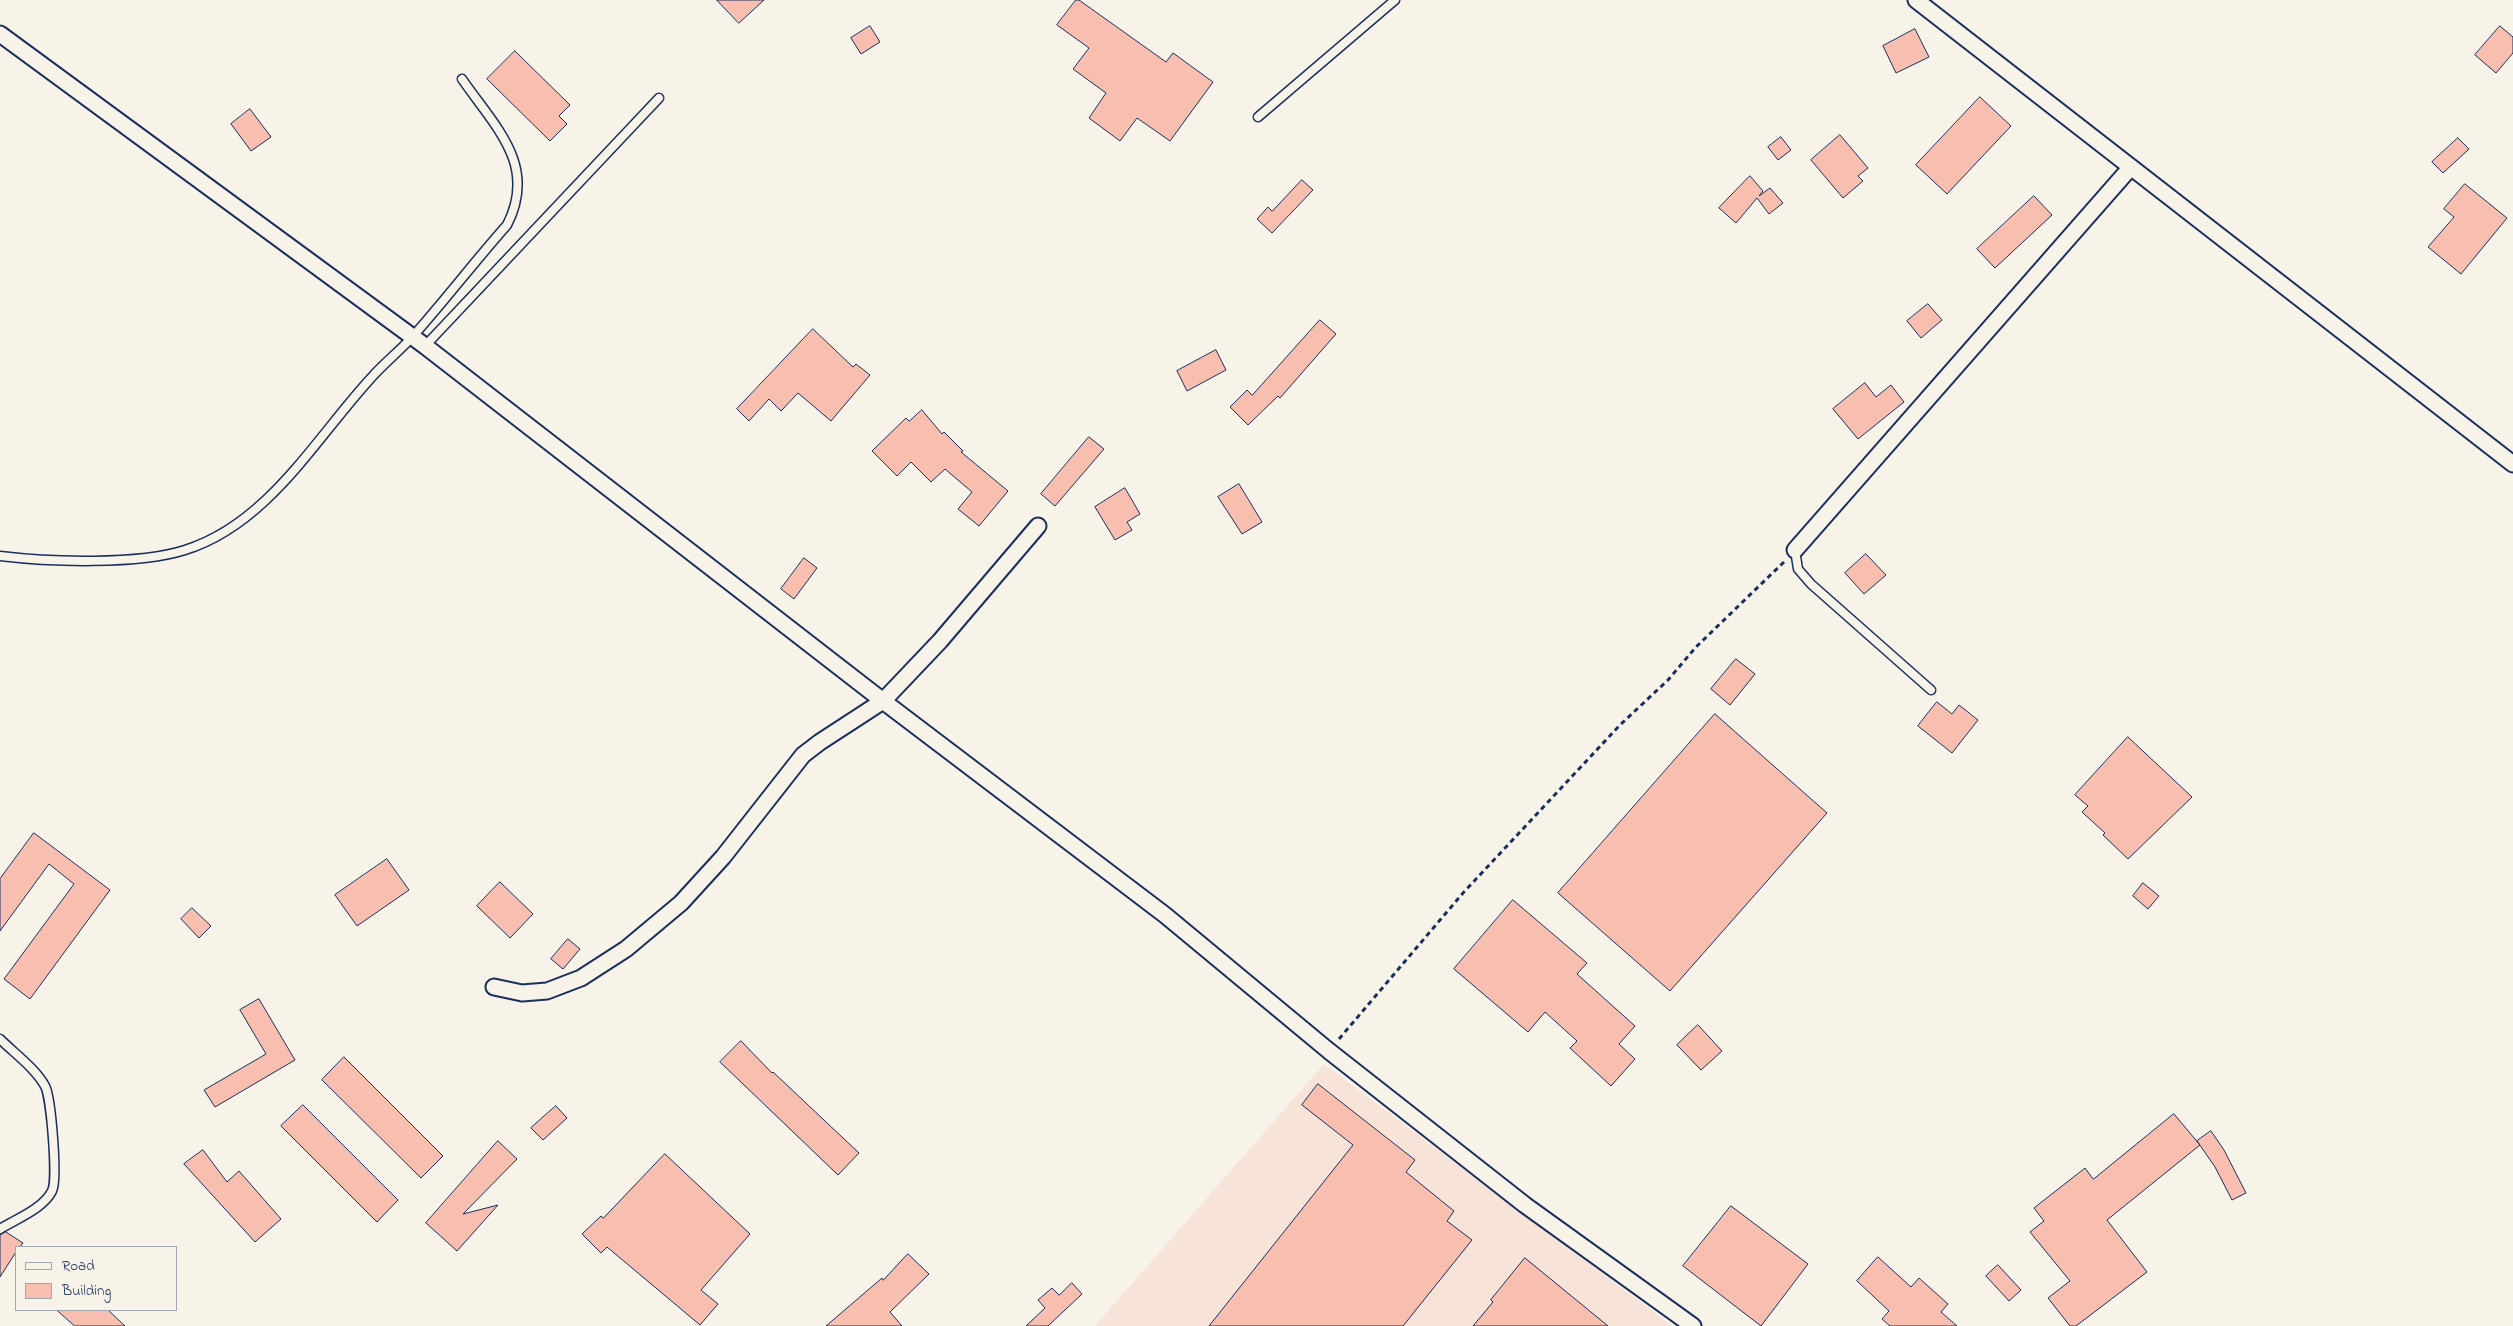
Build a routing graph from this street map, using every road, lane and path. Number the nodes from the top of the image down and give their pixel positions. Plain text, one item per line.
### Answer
1 (1395, 0) edge
2 (1916, 0) edge
3 (0, 34) edge
4 (462, 79) dead end
5 (659, 98) dead end
6 (1258, 117) dead end
7 (2131, 167) junction
8 (413, 337) junction
9 (425, 346) junction
10 (2513, 464) edge
11 (1038, 526) dead end
12 (1795, 550) junction
13 (0, 556) edge
14 (1932, 690) dead end
15 (883, 702) junction
16 (494, 987) dead end
17 (0, 1039) edge
18 (1329, 1051) junction
19 (0, 1229) edge
20 (1693, 1326) edge

1 - 6 lane
2 - 7 street
3 - 8 street
4 - 8 lane
5 - 9 lane
7 - 10 street
7 - 12 street
8 - 9 street
8 - 13 lane
9 - 15 street
11 - 15 street
12 - 14 lane
12 - 18 path
15 - 16 street
15 - 18 street
17 - 19 lane
18 - 20 street

